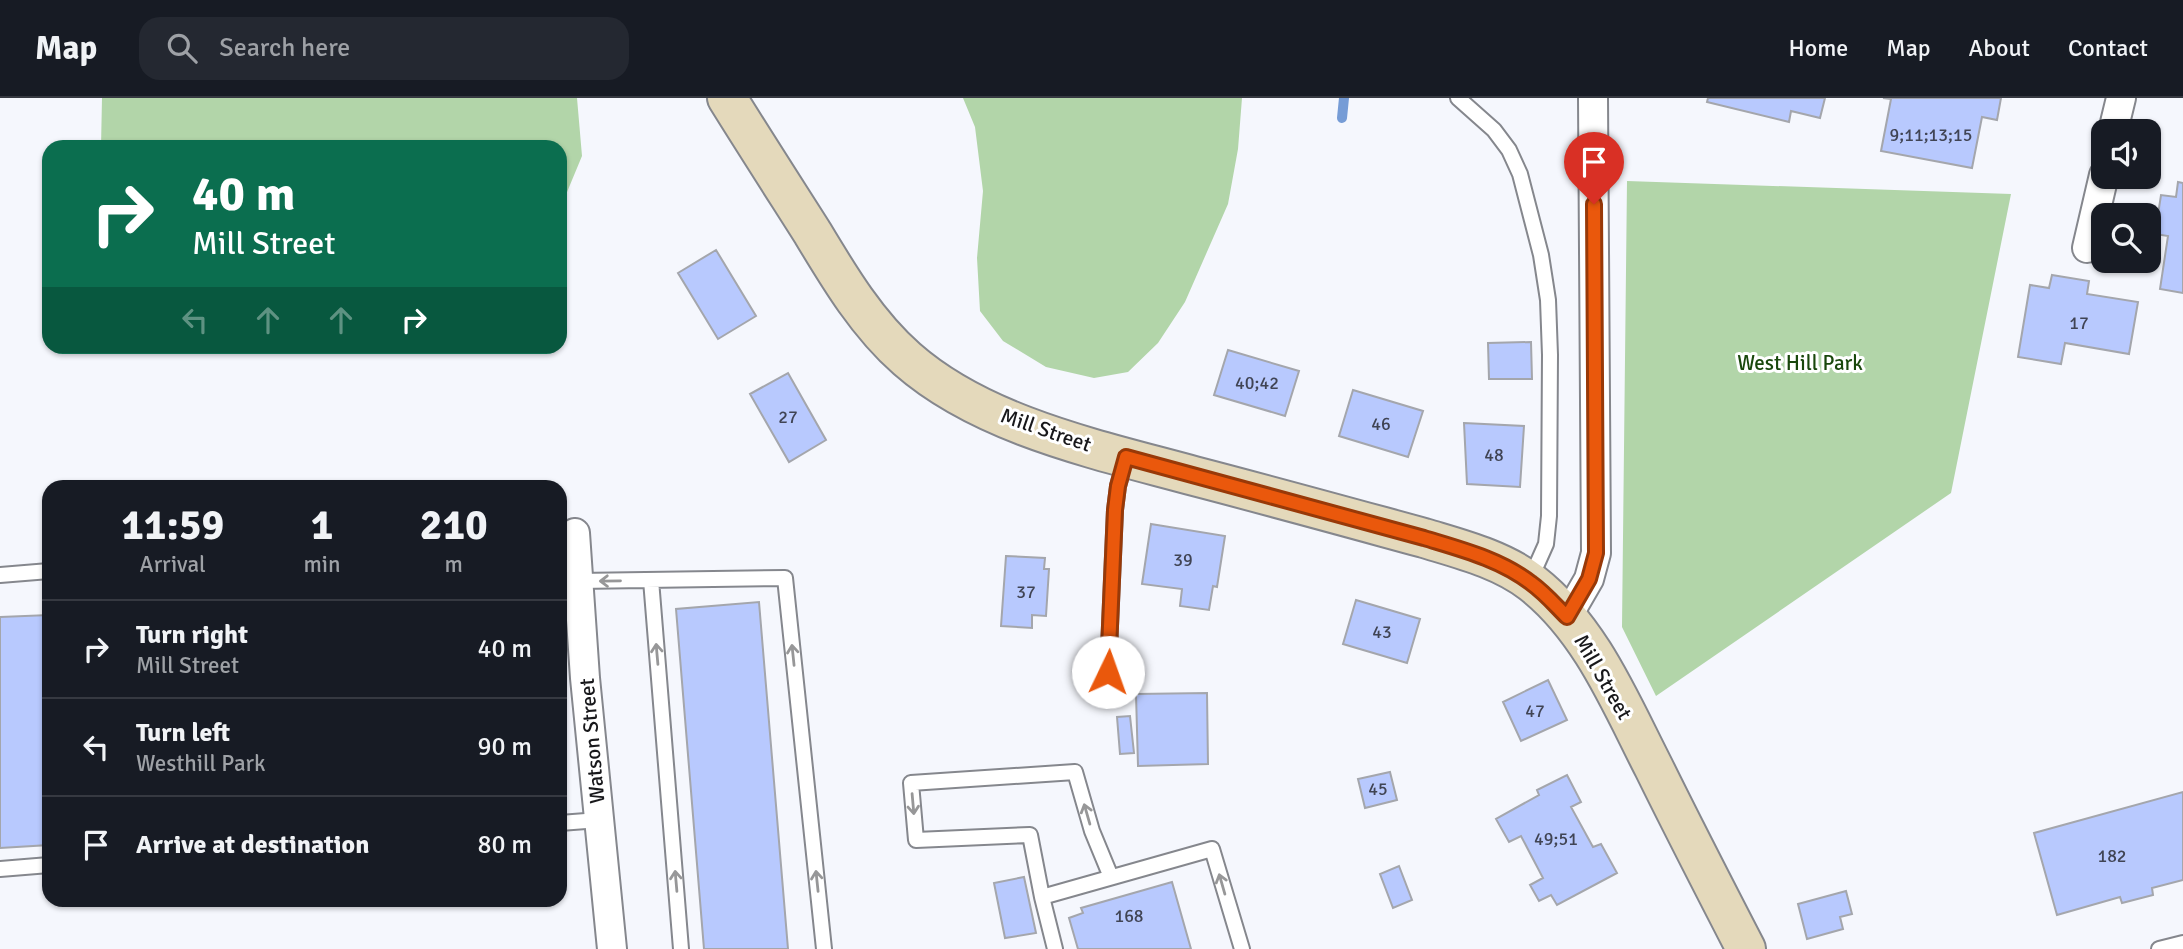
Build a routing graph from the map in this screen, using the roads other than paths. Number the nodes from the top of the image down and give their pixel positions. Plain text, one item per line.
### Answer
1 (727, 98) edge
2 (1458, 98) edge
3 (1593, 98) edge
4 (2121, 98) edge
5 (2116, 119) edge
6 (2101, 189) edge
7 (2087, 248) dead end
8 (1126, 457) junction
9 (567, 533) edge
10 (42, 572) edge
11 (0, 575) edge
12 (651, 580) junction
13 (578, 581) junction
14 (1529, 581) junction
15 (1567, 617) junction
16 (1108, 672) dead end
17 (599, 820) junction
18 (567, 822) edge
19 (42, 866) edge
20 (0, 869) edge
21 (1111, 877) junction
22 (1042, 897) junction
23 (2183, 943) edge
24 (612, 949) edge
25 (681, 949) edge
26 (824, 949) edge
27 (1055, 949) edge
28 (1242, 949) edge
29 (1746, 949) edge
30 (2159, 949) edge

1 - 8 street, Mill Street
2 - 14 lane
3 - 15 street
4 - 5 street
6 - 7 street
8 - 14 street, Mill Street
8 - 16 lane
9 - 13 street, Watson Street
10 - 11 lane
12 -> 13 lane
25 -> 12 lane
26 -> 12 lane
13 - 17 street, Watson Street
14 - 15 street, Mill Street
15 - 29 street, Mill Street
17 - 18 lane
17 - 24 street, Watson Street
19 - 20 lane
21 - 22 lane
21 -> 22 lane
28 -> 21 lane
22 - 27 lane
23 - 30 lane

